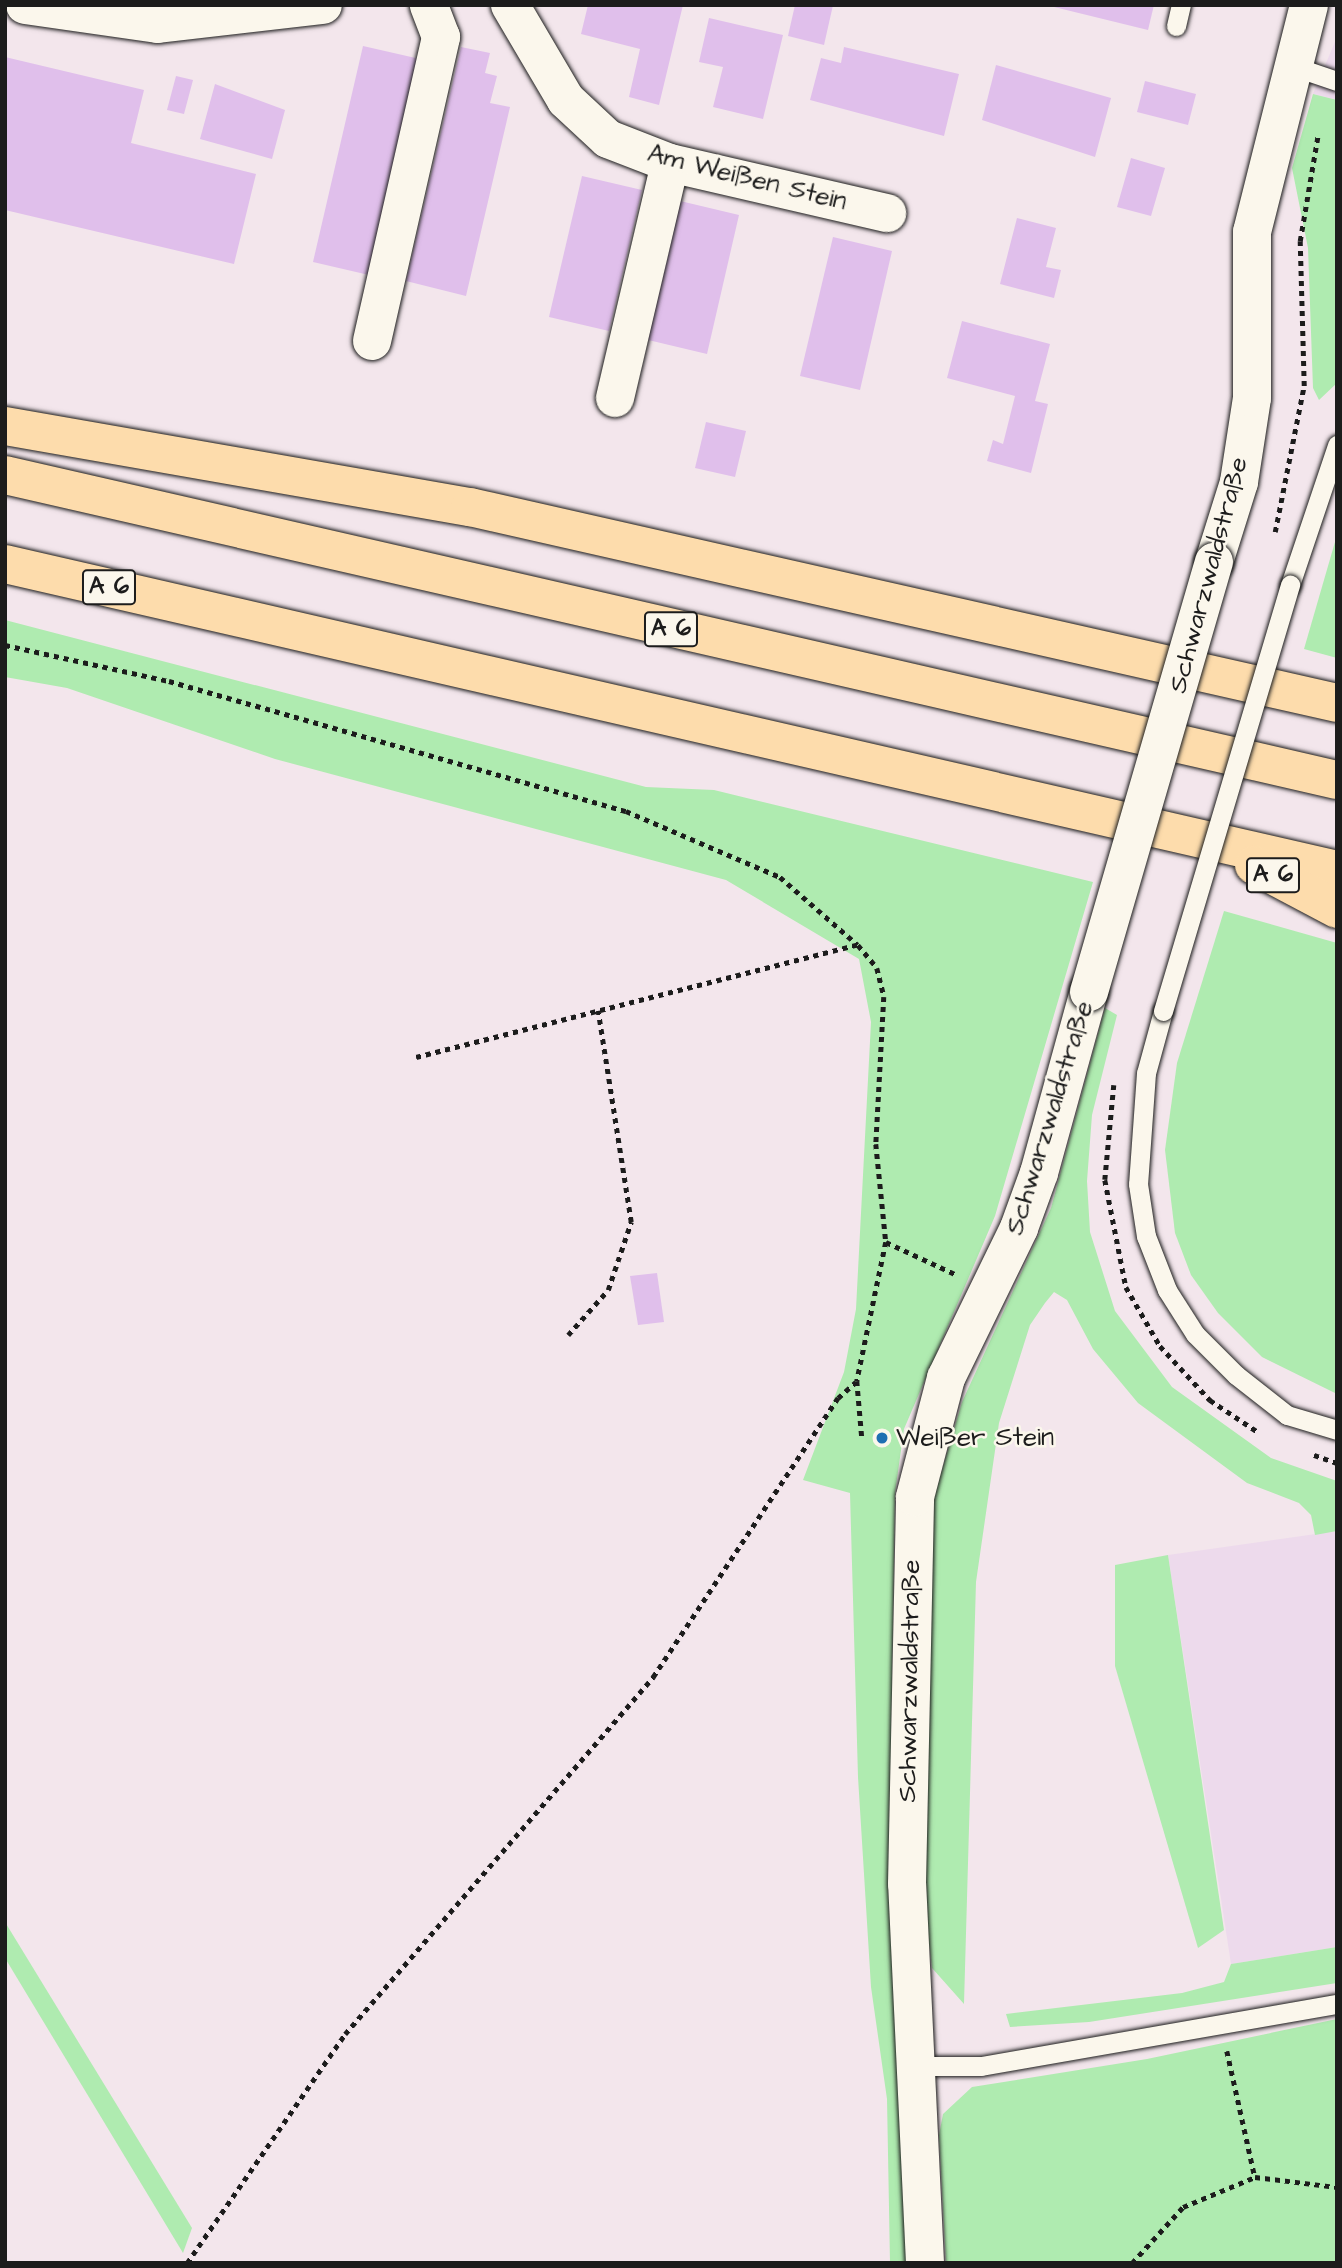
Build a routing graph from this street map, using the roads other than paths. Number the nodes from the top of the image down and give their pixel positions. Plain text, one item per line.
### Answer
1 (26, 5) edge
2 (323, 5) edge
3 (429, 5) edge
4 (510, 5) edge
5 (1181, 5) edge
6 (1309, 5) edge
7 (1176, 26) dead end
8 (1293, 66) junction
9 (1335, 80) edge
10 (670, 163) junction
11 (887, 213) dead end
12 (372, 341) dead end
13 (615, 398) dead end
14 (5, 426) edge
15 (1337, 445) edge
16 (5, 475) edge
17 (5, 564) edge
18 (1337, 703) edge
19 (1337, 780) edge
20 (1209, 841) junction
21 (1337, 870) edge
22 (1337, 909) edge
23 (1337, 1430) edge
24 (1337, 2004) edge
25 (915, 2066) junction
26 (925, 2263) edge

1 - 2 main road
3 - 12 main road
4 - 10 main road, Am Weißen Stein
5 - 7 lane
6 - 8 main road, Schwarzwaldstraße
8 - 9 lane
8 - 25 main road, Schwarzwaldstraße, bridge
10 - 11 main road, Am Weißen Stein
10 - 13 main road
14 - 18 highway
15 - 23 lane, bridge
16 - 19 highway, A 6
17 - 20 highway, A 6
20 - 21 highway, A 6
20 - 22 highway, A 6
24 - 25 lane
25 - 26 main road, Schwarzwaldstraße

